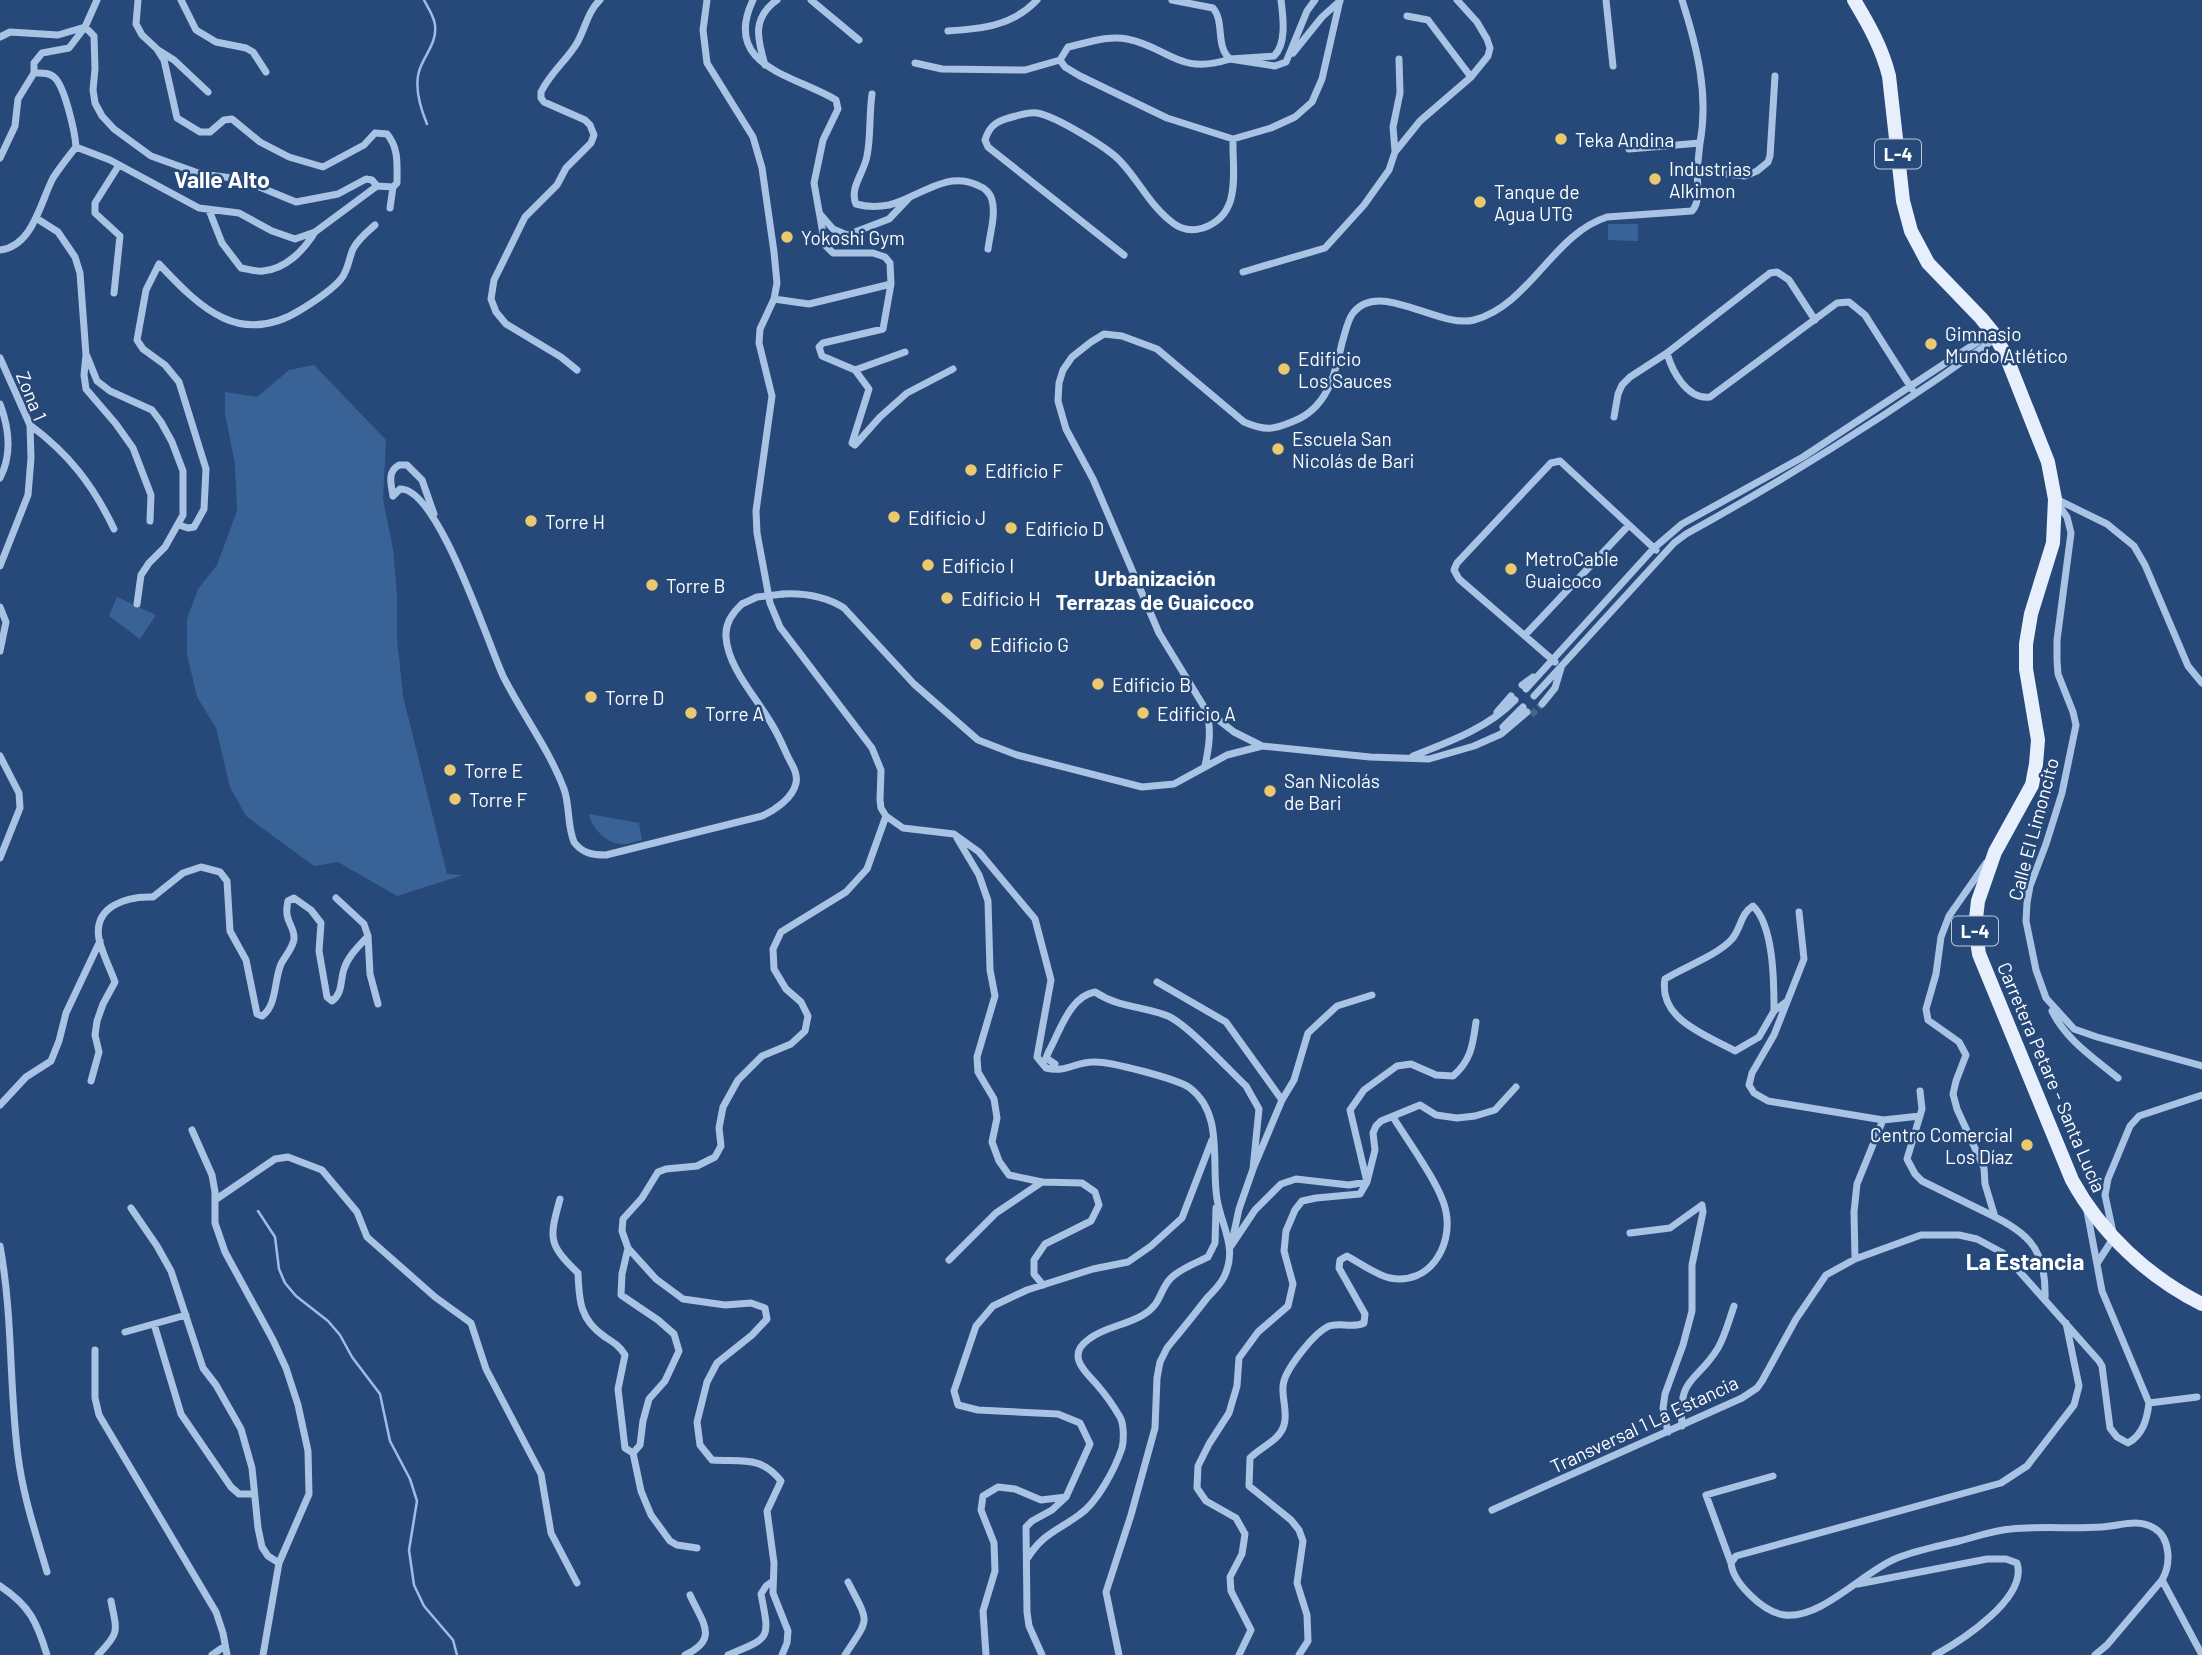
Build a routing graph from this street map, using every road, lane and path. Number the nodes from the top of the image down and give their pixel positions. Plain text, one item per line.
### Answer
1 (97, 0) edge
2 (138, 0) edge
3 (181, 0) edge
4 (600, 0) edge
5 (707, 0) edge
6 (753, 0) edge
7 (776, 0) edge
8 (811, 0) edge
9 (1037, 0) edge
10 (1172, 0) edge
11 (1282, 0) edge
12 (1315, 0) edge
13 (1340, 0) edge
14 (1457, 0) edge
15 (1606, 0) edge
16 (1682, 0) edge
17 (1854, 0) edge
18 (1407, 16) dead end
19 (85, 27) junction
20 (948, 31) dead end
21 (0, 37) edge
22 (859, 40) dead end
23 (157, 49) junction
24 (1230, 59) junction
25 (1289, 59) junction
26 (1399, 59) dead end
27 (1060, 60) junction
28 (915, 63) dead end
29 (765, 65) junction
30 (1613, 66) dead end
31 (266, 72) dead end
32 (34, 73) junction
33 (1775, 76) dead end
34 (1471, 77) junction
35 (208, 92) dead end
36 (872, 94) dead end
37 (1233, 139) junction
38 (1700, 143) junction
39 (76, 147) junction
40 (1629, 149) dead end
41 (1395, 152) junction
42 (0, 158) edge
43 (119, 164) junction
44 (1697, 171) junction
45 (376, 186) junction
46 (393, 187) junction
47 (908, 199) junction
48 (390, 208) dead end
49 (209, 210) junction
50 (818, 211) junction
51 (36, 218) junction
52 (375, 225) dead end
53 (315, 232) junction
54 (988, 249) dead end
55 (0, 250) edge
56 (1124, 255) dead end
57 (1243, 272) dead end
58 (891, 284) junction
59 (114, 293) dead end
60 (775, 299) junction
61 (1815, 320) junction
62 (1994, 334) junction
63 (905, 352) dead end
64 (1667, 353) junction
65 (86, 355) junction
66 (0, 358) edge
67 (953, 369) dead end
68 (577, 370) dead end
69 (855, 370) junction
70 (1910, 386) junction
71 (1916, 396) junction
72 (0, 404) edge
73 (1614, 417) dead end
74 (30, 425) junction
75 (0, 478) edge
76 (2055, 499) junction
77 (150, 521) dead end
78 (179, 525) junction
79 (1628, 526) junction
80 (439, 527) junction
81 (114, 529) dead end
82 (1654, 548) junction
83 (1662, 554) junction
84 (0, 566) edge
85 (137, 604) dead end
86 (0, 607) edge
87 (1525, 635) junction
88 (0, 651) edge
89 (1554, 661) junction
90 (1561, 668) junction
91 (2202, 683) edge
92 (1524, 687) dead end
93 (1513, 698) dead end
94 (1206, 710) junction
95 (1527, 711) tunnel mouth
96 (1262, 746) junction
97 (0, 756) edge
98 (1409, 758) junction
99 (1205, 766) junction
100 (886, 816) junction
101 (954, 834) junction
102 (1995, 852) junction
103 (0, 858) edge
104 (336, 898) dead end
105 (1799, 912) dead end
106 (368, 936) junction
107 (100, 941) junction
108 (1157, 982) dead end
109 (1372, 995) dead end
110 (2046, 998) junction
111 (1786, 1002) junction
112 (378, 1004) dead end
113 (1774, 1011) junction
114 (1476, 1021) dead end
115 (1055, 1064) dead end
116 (2202, 1066) edge
117 (2118, 1078) dead end
118 (91, 1081) dead end
119 (1516, 1087) dead end
120 (1920, 1091) dead end
121 (2202, 1095) edge
122 (1282, 1100) junction
123 (0, 1105) edge
124 (1920, 1116) junction
125 (1393, 1117) junction
126 (1883, 1120) junction
127 (192, 1130) dead end
128 (1213, 1136) junction
129 (1253, 1170) junction
130 (1042, 1182) junction
131 (1367, 1182) junction
132 (1217, 1198) junction
133 (559, 1199) dead end
134 (215, 1200) junction
135 (2087, 1207) junction
136 (131, 1208) dead end
137 (1995, 1217) junction
138 (1630, 1233) dead end
139 (2114, 1237) junction
140 (0, 1246) edge
141 (1231, 1246) junction
142 (628, 1248) junction
143 (1855, 1258) junction
144 (949, 1260) dead end
145 (2098, 1263) junction
146 (1043, 1285) junction
147 (2045, 1298) junction
148 (2202, 1304) edge
149 (1734, 1306) dead end
150 (186, 1315) junction
151 (2066, 1322) junction
152 (154, 1324) junction
153 (125, 1332) dead end
154 (95, 1350) dead end
155 (2197, 1397) dead end
156 (2149, 1403) junction
157 (1682, 1426) junction
158 (1668, 1432) junction
159 (633, 1452) junction
160 (1773, 1476) dead end
161 (254, 1494) junction
162 (1066, 1497) junction
163 (1492, 1510) dead end
164 (697, 1548) dead end
165 (1027, 1559) junction
166 (279, 1563) junction
167 (1731, 1563) junction
168 (47, 1572) dead end
169 (2162, 1580) junction
170 (773, 1581) junction
171 (848, 1582) dead end
172 (577, 1583) dead end
173 (1854, 1584) junction
174 (0, 1586) edge
175 (690, 1595) dead end
176 (111, 1601) dead end
177 (226, 1651) edge
178 (47, 1655) edge
179 (98, 1655) edge
180 (212, 1655) edge
181 (263, 1655) edge
182 (685, 1655) edge
183 (728, 1655) edge
184 (782, 1655) edge
185 (845, 1655) edge
186 (986, 1655) edge
187 (1042, 1655) edge
188 (1119, 1655) edge
189 (1239, 1655) edge
190 (1299, 1655) edge
191 (1935, 1655) edge
192 (2095, 1655) edge
193 (2202, 1655) edge

1 - 19 street
2 - 23 street
3 - 31 street
4 - 68 street
5 - 60 street
6 - 29 street
7 - 29 street
8 - 22 street
9 - 20 street
10 - 24 street
11 - 24 street
12 - 25 street
13 - 25 street
13 - 37 street
14 - 34 street
15 - 30 street
16 - 38 street
17 - 62 main road, Carretera Petare - Santa Lucía / L-4
18 - 34 street
19 - 21 street
19 - 32 street
19 - 45 street
23 - 35 street
23 - 46 street
24 - 25 street
24 - 27 street
26 - 41 street
27 - 28 street
27 - 37 street
29 - 50 street
32 - 39 street
32 - 42 street
33 - 44 street
34 - 41 street
36 - 47 street
37 - 56 street
38 - 40 street
38 - 44 street
39 - 43 street
39 - 51 street
41 - 57 street
43 - 49 street
43 - 59 street
44 - 94 street
45 - 46 street
45 - 53 street
46 - 48 street
47 - 50 street
47 - 54 street
49 - 53 street
49 - 53 street
50 - 58 street
51 - 55 street
51 - 65 street
52 - 78 street
58 - 60 street
58 - 69 street
60 - 100 street
61 - 64 street
61 - 64 street
61 - 70 street
62 - 70 street
62 - 71 street
62 - 76 main road, Carretera Petare - Santa Lucía / L-4
63 - 69 street
64 - 73 street
65 - 77 street
65 - 78 street
66 - 74 street, Zona 1
67 - 69 street
70 - 71 street
70 - 82 street
71 - 83 street
72 - 75 street
74 - 81 street
74 - 84 street, Zona 1
76 - 91 street
76 - 102 main road, Carretera Petare - Santa Lucía / L-4
76 - 110 street, Calle El Limoncito
78 - 85 street
79 - 82 street
79 - 87 street
79 - 87 street
80 - 80 street
80 - 99 street, bridge
82 - 83 street
82 - 89 street
83 - 90 street
86 - 88 street
87 - 89 street
89 - 90 street
89 - 92 street
90 - 90 street
93 - 98 street
94 - 96 street
94 - 99 street
95 - 98 street
96 - 98 street
96 - 99 street
97 - 103 street
100 - 101 street
100 - 142 street
101 - 128 street
101 - 130 street
102 - 135 main road, Carretera Petare - Santa Lucía / L-4
102 - 137 street
104 - 106 street
105 - 111 street
106 - 107 street
106 - 112 street
107 - 118 street
107 - 123 street
108 - 122 street
109 - 122 street
110 - 116 street, Calle El Limoncito
110 - 117 street
111 - 113 street
111 - 126 street
113 - 113 street
114 - 131 street
115 - 129 street
119 - 125 street
120 - 124 street
121 - 139 street
122 - 129 street
124 - 126 street
124 - 137 street
125 - 131 street
125 - 190 street
126 - 143 street
127 - 134 street
128 - 132 street
128 - 146 street
129 - 141 street
130 - 144 street
130 - 146 street
131 - 141 street
131 - 189 street
132 - 141 street
132 - 165 street
133 - 159 street
134 - 166 street
134 - 172 street
135 - 139 main road, Carretera Petare - Santa Lucía / L-4
135 - 145 street
136 - 150 street
137 - 147 street
138 - 158 street
139 - 145 street
139 - 148 main road, Carretera Petare - Santa Lucía / L-4
140 - 168 street
141 - 188 street
142 - 159 street
142 - 170 street
143 - 147 street, Transversal 1 La Estancia
143 - 157 street, Transversal 1 La Estancia
145 - 156 street
146 - 162 street
147 - 151 street, Transversal 1 La Estancia
149 - 157 street
150 - 152 street
150 - 161 street
151 - 156 street, Transversal 1 La Estancia
151 - 167 street
152 - 153 street
152 - 161 street
154 - 177 street
155 - 156 street
157 - 158 street, Transversal 1 La Estancia
158 - 163 street, Transversal 1 La Estancia
159 - 164 street
160 - 167 street
161 - 166 street
162 - 165 street
162 - 186 street
165 - 187 street
166 - 181 street
167 - 173 street
169 - 173 street
169 - 192 street
169 - 193 street
170 - 183 street
170 - 184 street
171 - 185 street
173 - 191 street
174 - 178 street
175 - 182 street
176 - 179 street
177 - 180 street

